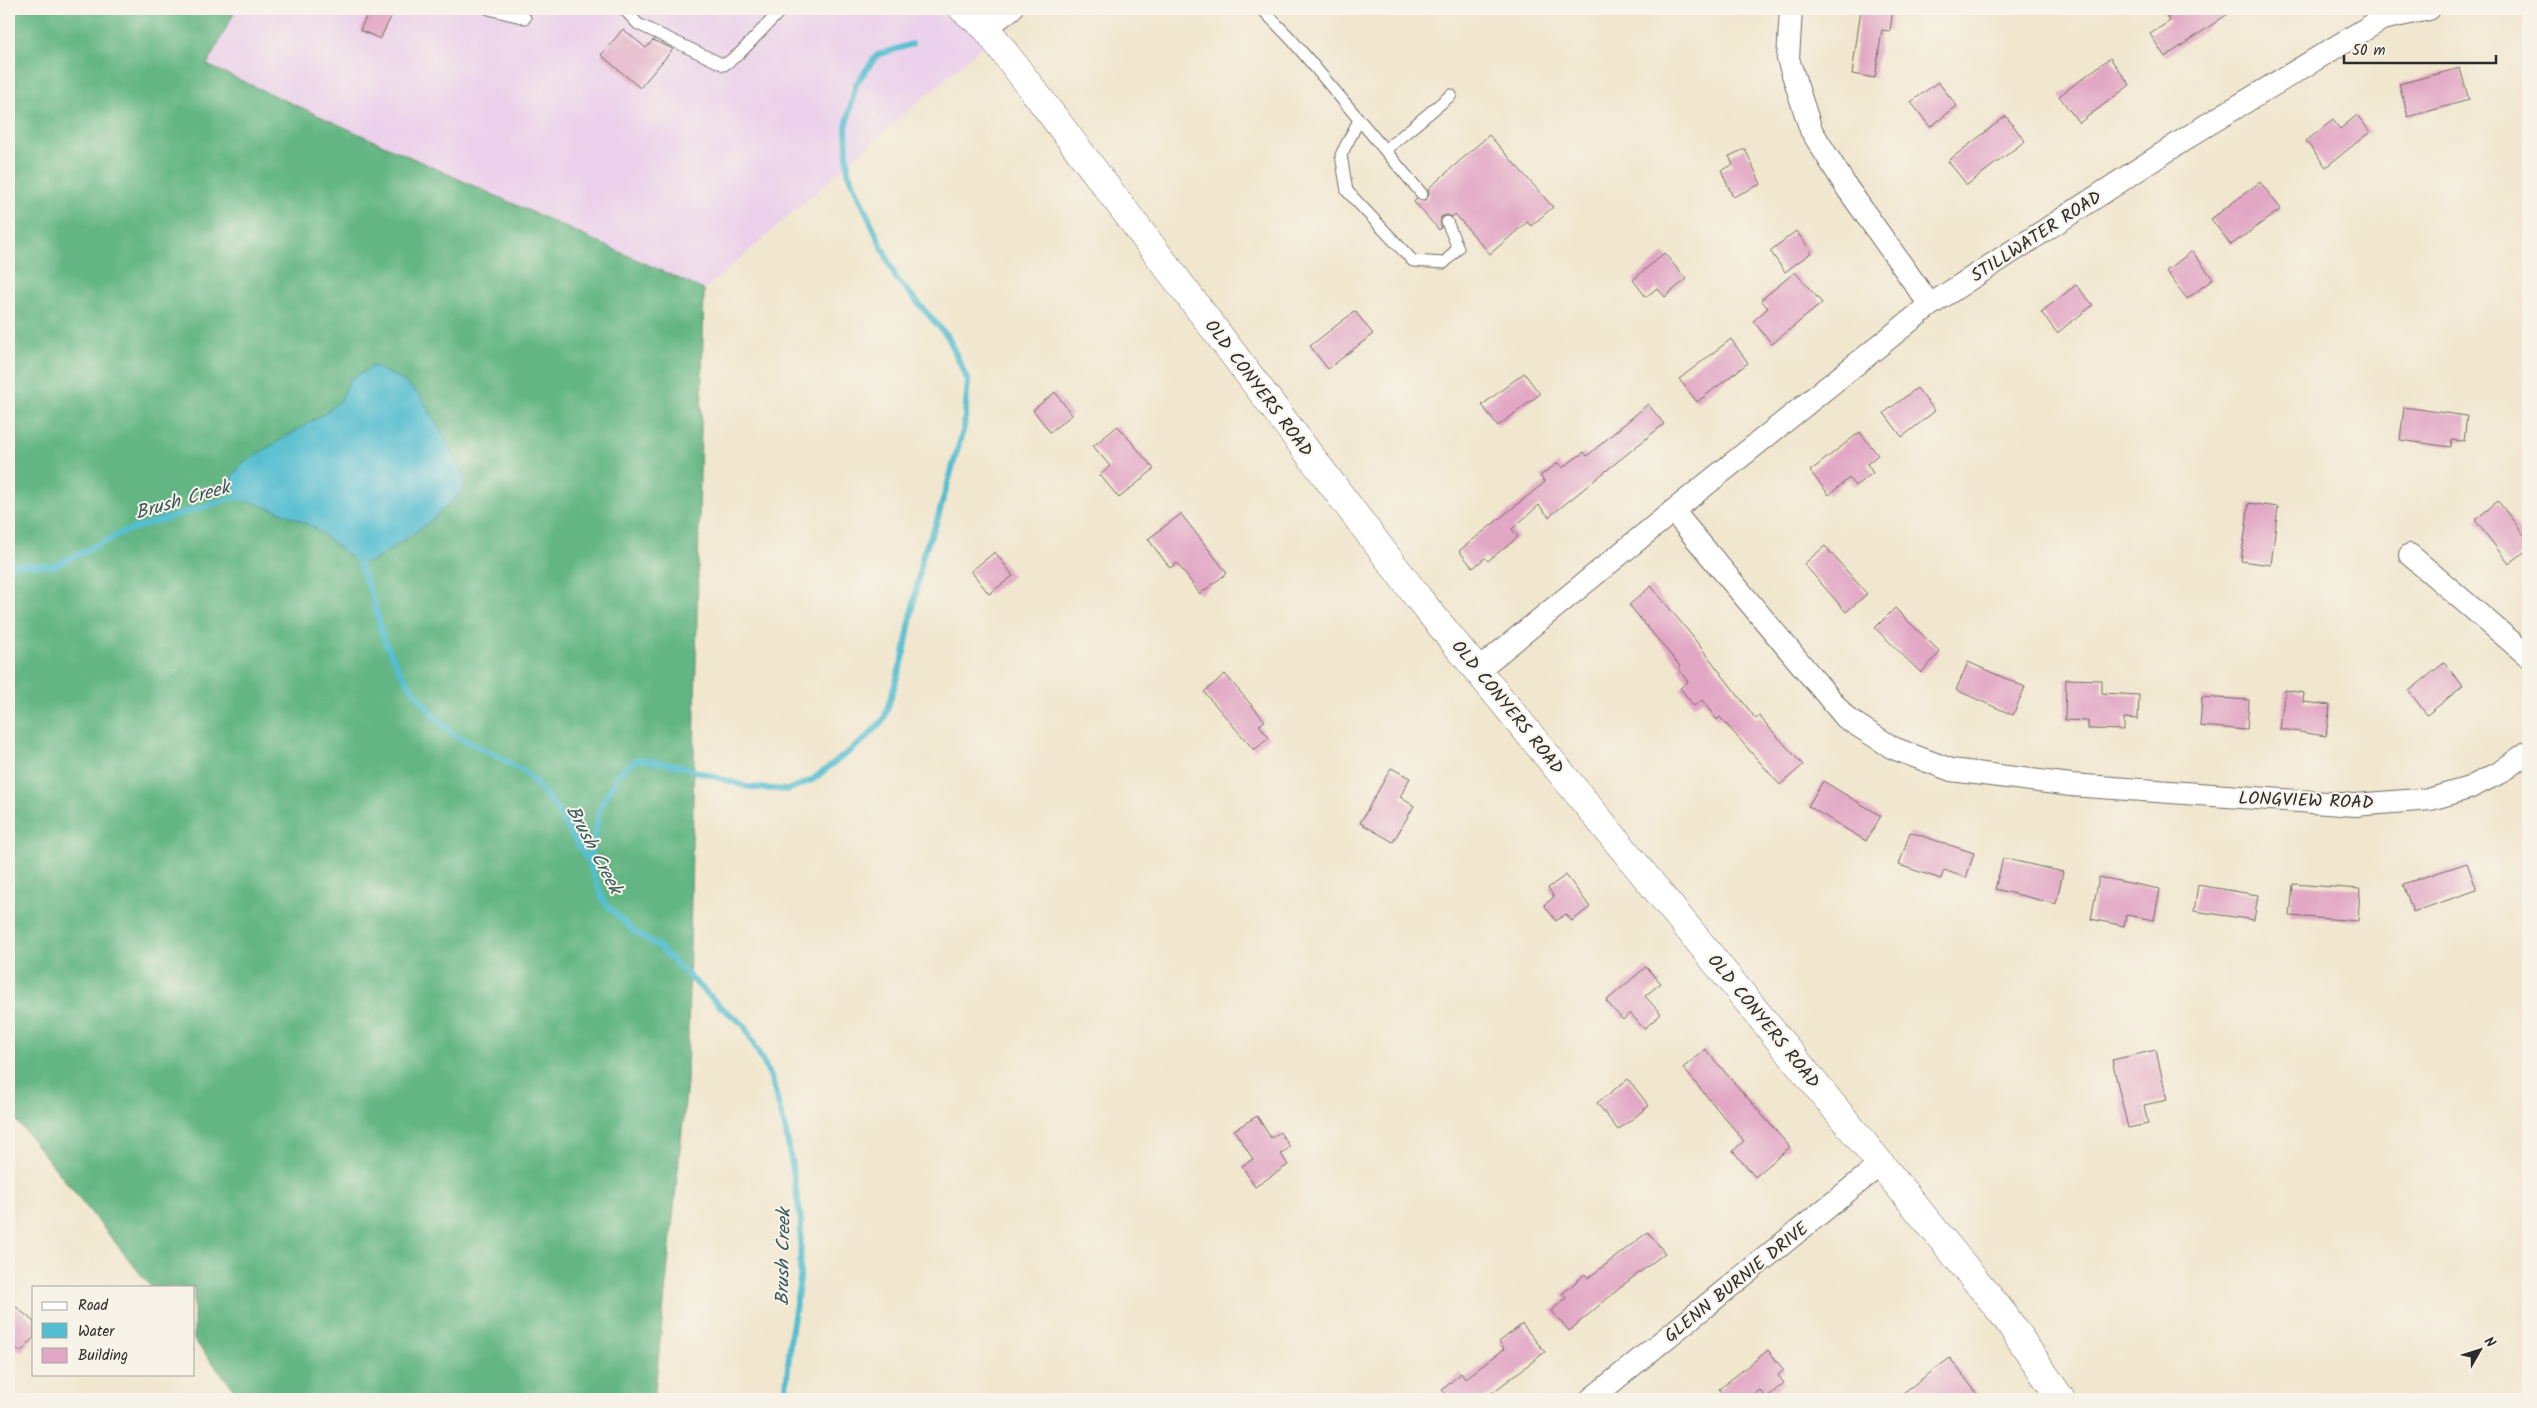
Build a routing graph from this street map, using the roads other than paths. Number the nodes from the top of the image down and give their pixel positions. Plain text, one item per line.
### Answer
1 (489, 9) edge
2 (624, 9) edge
3 (782, 9) edge
4 (963, 9) edge
5 (1011, 9) edge
6 (1262, 9) edge
7 (1791, 9) edge
8 (2429, 9) edge
9 (525, 18) dead end
10 (986, 28) junction
11 (1451, 94) dead end
12 (1359, 120) junction
13 (1385, 150) junction
14 (1422, 194) dead end
15 (1447, 222) dead end
16 (1930, 305) junction
17 (1672, 510) junction
18 (2410, 555) dead end
19 (2528, 656) edge
20 (1478, 670) junction
21 (2528, 752) edge
22 (1881, 1164) junction
23 (1591, 1399) edge
24 (2062, 1399) edge

1 - 9 lane
2 - 3 lane
4 - 10 street, OLD CONYERS ROAD
5 - 10 street
6 - 12 lane
7 - 16 street
8 - 16 street, STILLWATER ROAD
10 - 20 street, OLD CONYERS ROAD
11 - 13 lane
12 - 13 lane
12 - 15 lane
13 - 14 lane
16 - 17 street, STILLWATER ROAD
17 - 20 street, STILLWATER ROAD
17 - 21 street, LONGVIEW ROAD
18 - 19 street
20 - 22 street, OLD CONYERS ROAD
22 - 23 street, GLENN BURNIE DRIVE
22 - 24 street, OLD CONYERS ROAD

